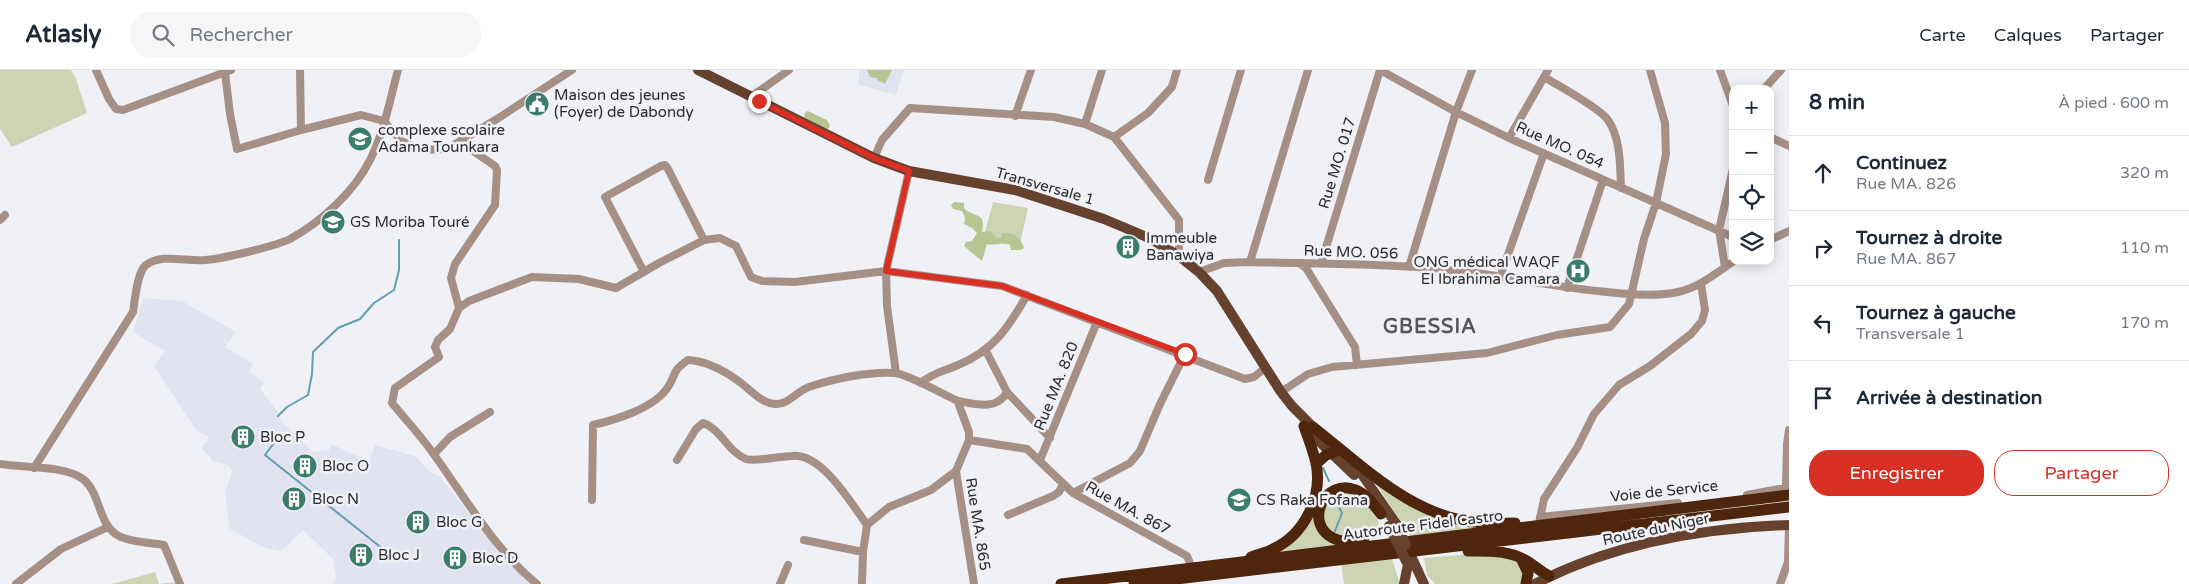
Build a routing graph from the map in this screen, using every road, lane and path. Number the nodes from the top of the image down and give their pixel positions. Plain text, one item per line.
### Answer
1 (96, 70) edge
2 (300, 70) edge
3 (398, 70) edge
4 (572, 70) edge
5 (698, 70) edge
6 (789, 70) edge
7 (1030, 70) edge
8 (1102, 70) edge
9 (1177, 70) edge
10 (1241, 70) edge
11 (1308, 70) edge
12 (1380, 70) edge
13 (1472, 70) edge
14 (1650, 70) edge
15 (1720, 70) edge
16 (1781, 70) edge
17 (229, 71) edge
18 (1546, 73) edge
19 (1768, 85) edge
20 (1729, 95) edge
21 (751, 97) junction
22 (1456, 112) junction
23 (1015, 116) junction
24 (384, 121) junction
25 (1085, 124) junction
26 (301, 130) junction
27 (1114, 137) junction
28 (1509, 138) junction
29 (1774, 139) edge
30 (460, 142) junction
31 (1789, 146) edge
32 (1544, 153) junction
33 (874, 158) junction
34 (909, 171) junction
35 (1732, 175) edge
36 (1208, 180) dead end
37 (1603, 180) junction
38 (1621, 188) junction
39 (1656, 203) junction
40 (1719, 230) junction
41 (1789, 231) edge
42 (1729, 235) edge
43 (1774, 238) edge
44 (704, 240) junction
45 (1179, 256) junction
46 (1250, 262) junction
47 (1300, 264) junction
48 (1321, 264) junction
49 (1729, 264) edge
50 (1409, 267) junction
51 (1725, 267) junction
52 (886, 271) junction
53 (644, 272) junction
54 (1199, 272) junction
55 (1500, 277) junction
56 (1702, 284) junction
57 (1567, 288) junction
58 (1630, 294) junction
59 (1027, 295) junction
60 (459, 308) junction
61 (1097, 322) junction
62 (986, 351) junction
63 (1185, 354) junction
64 (1357, 365) junction
65 (1265, 368) junction
66 (896, 373) junction
67 (921, 384) junction
68 (1007, 392) junction
69 (1281, 392) junction
70 (958, 401) junction
71 (490, 412) dead end
72 (1308, 427) junction
73 (1789, 430) edge
74 (1050, 438) junction
75 (968, 440) junction
76 (1334, 452) junction
77 (434, 454) junction
78 (676, 460) dead end
79 (1040, 460) junction
80 (0, 464) edge
81 (1316, 464) junction
82 (34, 468) junction
83 (956, 471) junction
84 (1063, 484) junction
85 (1788, 489) edge
86 (1073, 494) junction
87 (592, 500) dead end
88 (1789, 507) edge
89 (1381, 514) junction
90 (1008, 515) dead end
91 (1539, 520) junction
92 (1556, 524) junction
93 (867, 525) junction
94 (1393, 525) junction
95 (1789, 525) edge
96 (108, 527) junction
97 (804, 540) dead end
98 (1415, 541) junction
99 (863, 552) junction
100 (1394, 553) junction
101 (1520, 557) junction
102 (1409, 561) junction
103 (788, 565) dead end
104 (1226, 565) junction
105 (1192, 568) junction
106 (1549, 576) junction
107 (180, 582) edge
108 (16, 584) edge
109 (188, 584) edge
110 (537, 584) edge
111 (780, 584) edge
112 (862, 584) edge
113 (974, 584) edge
114 (1061, 584) edge
115 (1134, 584) edge
116 (1404, 584) edge
117 (1415, 584) edge
118 (1424, 584) edge
119 (1526, 584) edge
120 (1535, 584) edge
121 (1780, 584) edge

1 - 17 street
2 - 26 street
3 - 24 street
4 - 30 street
5 - 21 main road, Transversale 1
6 - 21 street
7 - 23 street
8 - 25 street
9 - 27 street
10 - 36 street
11 - 46 street
12 - 22 street, Rue MO. 054
12 - 48 street, Rue MO. 017
13 - 22 street
14 - 39 street
15 - 20 street
16 - 19 street
17 - 26 street
18 - 28 street
18 - 38 street
21 - 33 main road, Transversale 1
22 - 28 street, Rue MO. 054
22 - 50 street
23 - 25 street
23 - 33 street
24 - 26 street
24 - 30 street
24 - 82 street
25 - 27 street
27 - 45 street
28 - 32 street, Rue MO. 054
29 - 31 street
30 - 60 street
32 - 37 street, Rue MO. 054
32 - 55 street
33 - 34 main road, Transversale 1
34 - 45 main road, Transversale 1
34 - 52 street
35 - 40 street
37 - 38 street, Rue MO. 054
37 - 57 street
38 - 39 street, Rue MO. 054
39 - 40 street, Rue MO. 054
39 - 58 street
40 - 42 street, Rue MO. 054
40 - 51 street
41 - 43 street
44 - 52 street
44 - 53 street
44 - 53 street
45 - 54 main road, Transversale 1
46 - 47 street, Rue MO. 056
46 - 54 street, Rue MO. 056
47 - 48 street, Rue MO. 056
47 - 64 street
48 - 50 street, Rue MO. 056
49 - 51 street, Rue MO. 056
50 - 55 street, Rue MO. 056
51 - 56 street, Rue MO. 056
52 - 59 street
52 - 66 street
53 - 60 street
54 - 65 main road, Transversale 1
55 - 57 street, Rue MO. 056
56 - 58 street, Rue MO. 056
56 - 91 street
57 - 58 street, Rue MO. 056
58 - 64 street
59 - 61 street
59 - 62 street
60 - 77 street
61 - 63 street
61 - 74 street, Rue MA. 820
62 - 67 street
62 - 68 street
63 - 65 street
63 - 86 street
64 - 69 street
65 - 69 main road, Transversale 1
66 - 67 street
66 - 87 street
67 - 70 street
68 - 70 street
68 - 74 street
69 - 72 main road, Transversale 1
70 - 75 street
71 - 77 street
72 - 76 main road, Transversale 1
72 - 81 highway
72 - 91 highway
73 - 85 street
74 - 79 street, Rue MA. 820
75 - 79 street, Rue MA. 867
75 - 83 street, Rue MA. 865
76 - 81 highway
76 - 89 main road, Transversale 1
76 - 94 main road, Transversale 1
77 - 110 street
78 - 93 street
79 - 84 street, Rue MA. 867
80 - 82 street
81 - 104 highway
82 - 96 street
83 - 93 street
83 - 113 street, Rue MA. 865
84 - 86 street, Rue MA. 867
84 - 90 street
85 - 91 street, Voie de Service
85 - 92 highway, Autoroute Fidel Castro
86 - 105 street, Rue MA. 867
88 - 100 highway, Autoroute Fidel Castro
89 - 94 main road, Transversale 1
89 - 98 highway
91 - 92 highway
92 - 98 highway, Autoroute Fidel Castro
93 - 99 street
94 - 102 main road, Transversale 1, bridge
95 - 106 main road, Route du Niger
95 - 121 street
96 - 107 street
96 - 108 street
97 - 99 street
98 - 104 highway, Autoroute Fidel Castro
99 - 112 street
100 - 101 highway
100 - 115 highway, Autoroute Fidel Castro
101 - 106 highway
101 - 119 highway
102 - 116 main road
102 - 117 main road, Transversale 1
102 - 118 main road, Transversale 1
103 - 111 street
104 - 105 highway, Autoroute Fidel Castro
105 - 114 highway, Autoroute Fidel Castro
106 - 120 main road, Route du Niger
107 - 109 street

